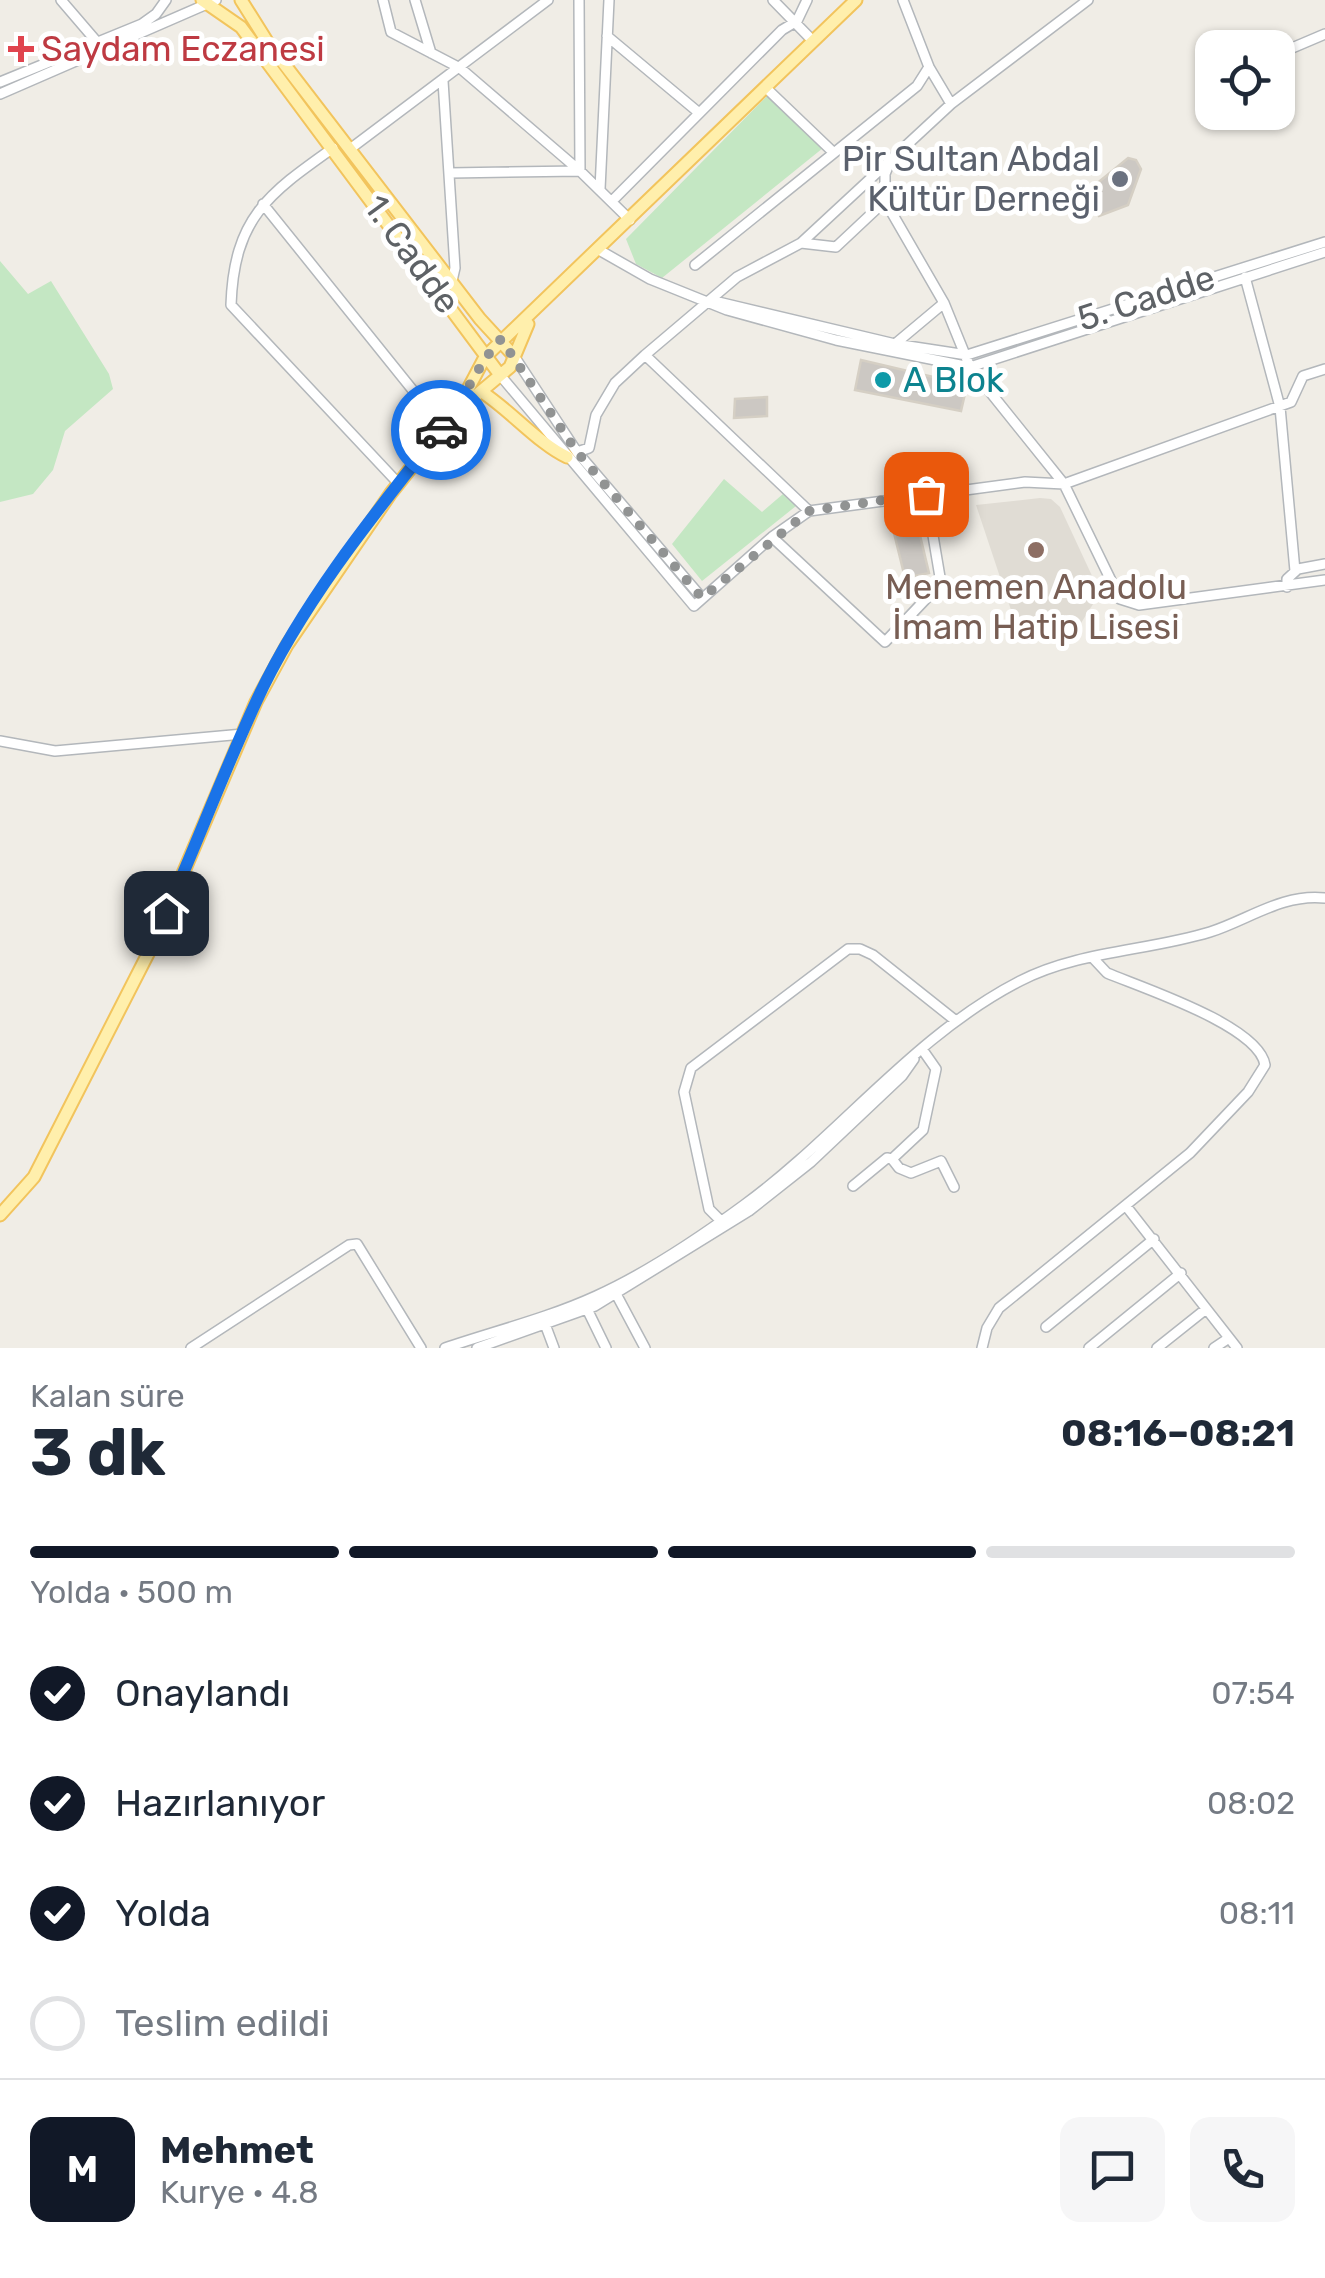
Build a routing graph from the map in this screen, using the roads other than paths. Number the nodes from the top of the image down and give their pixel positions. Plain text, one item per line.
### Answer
1 (62, 0) edge
2 (166, 0) edge
3 (241, 0) edge
4 (383, 0) edge
5 (415, 0) edge
6 (548, 0) edge
7 (579, 0) edge
8 (609, 0) edge
9 (773, 0) edge
10 (807, 0) edge
11 (856, 0) edge
12 (903, 0) edge
13 (1088, 0) edge
14 (208, 1) edge
15 (797, 21) junction
16 (1325, 34) edge
17 (607, 36) junction
18 (812, 40) junction
19 (97, 42) junction
20 (1295, 47) edge
21 (430, 52) junction
22 (460, 68) junction
23 (930, 68) junction
24 (443, 81) junction
25 (0, 82) edge
26 (765, 86) junction
27 (0, 94) edge
28 (951, 104) junction
29 (698, 112) junction
30 (334, 148) junction
31 (350, 149) junction
32 (834, 153) junction
33 (891, 159) junction
34 (580, 170) junction
35 (450, 173) junction
36 (600, 189) junction
37 (885, 201) junction
38 (612, 202) junction
39 (263, 204) junction
40 (630, 220) junction
41 (1325, 242) edge
42 (801, 243) junction
43 (599, 250) junction
44 (1325, 252) edge
45 (695, 265) dead end
46 (1245, 277) junction
47 (452, 281) junction
48 (712, 301) junction
49 (944, 303) junction
50 (535, 312) junction
51 (501, 339) junction
52 (895, 344) junction
53 (645, 355) junction
54 (967, 355) junction
55 (485, 356) junction
56 (514, 356) junction
57 (970, 367) junction
58 (1325, 368) edge
59 (500, 375) junction
60 (482, 392) junction
61 (1280, 407) junction
62 (457, 410) junction
63 (572, 454) junction
64 (398, 484) junction
65 (1064, 484) junction
66 (926, 494) junction
67 (809, 511) junction
68 (772, 538) junction
69 (1325, 564) edge
70 (1295, 571) junction
71 (1325, 580) edge
72 (1287, 587) junction
73 (243, 734) junction
74 (0, 741) edge
75 (1325, 898) edge
76 (1092, 957) junction
77 (956, 1020) junction
78 (922, 1049) junction
79 (892, 1159) junction
80 (853, 1186) dead end
81 (954, 1187) dead end
82 (1126, 1206) junction
83 (0, 1215) edge
84 (721, 1221) junction
85 (1154, 1239) junction
86 (1181, 1273) junction
87 (615, 1290) junction
88 (587, 1309) junction
89 (1206, 1310) junction
90 (545, 1324) junction
91 (1046, 1327) dead end
92 (1229, 1338) junction
93 (191, 1348) edge
94 (421, 1348) edge
95 (445, 1348) edge
96 (477, 1348) edge
97 (554, 1348) edge
98 (606, 1348) edge
99 (645, 1348) edge
100 (982, 1348) edge
101 (1089, 1348) edge
102 (1157, 1348) edge
103 (1214, 1348) edge
104 (1237, 1348) edge

1 - 19 street
2 - 19 street
3 - 31 main road, 1. Cadde
4 - 21 street
5 - 21 street
6 - 22 street
7 - 34 street
8 - 17 street
9 - 15 street
10 - 15 street
11 - 18 main road
12 - 23 street
13 - 28 street
14 - 27 street
14 - 30 main road, 1. Cadde
15 - 18 street
15 - 29 street
16 - 20 street
17 - 29 street
17 - 36 street
18 - 26 main road
19 - 25 street
21 - 22 street
22 - 24 street
22 - 34 street
23 - 28 street
23 - 32 street
24 - 31 street
24 - 35 street
26 - 32 street
26 - 40 main road
28 - 33 street
29 - 38 street
30 - 39 street
30 - 55 main road, 1. Cadde
31 - 47 main road, 1. Cadde
32 - 45 street
33 - 37 street
33 - 42 street
34 - 35 street
34 - 36 street
35 - 47 street
36 - 38 street
37 - 42 street
37 - 49 street
38 - 40 street
39 - 62 street
39 - 64 street
40 - 43 main road
41 - 54 street, 5. Cadde
42 - 48 street
43 - 48 street
43 - 50 main road
44 - 46 street
46 - 57 street
46 - 61 street
47 - 51 main road, 1. Cadde
48 - 52 street
48 - 53 street
48 - 57 street
49 - 52 street
49 - 54 street
50 - 51 main road
50 - 56 main road
51 - 55 main road
51 - 56 main road, 1. Cadde
52 - 54 street
53 - 63 street
53 - 67 street
54 - 57 street
55 - 59 main road, 1. Cadde
55 - 62 main road
56 - 59 main road
56 - 63 street, 1. Cadde
57 - 65 street
58 - 61 street
59 - 60 main road
59 - 63 street, 1. Cadde
60 - 62 main road
60 - 63 main road
61 - 65 street
61 - 70 street
62 - 64 main road
63 - 68 street, 1. Cadde
64 - 73 main road
65 - 66 street
65 - 72 street
66 - 67 street
66 - 68 street
67 - 68 street
69 - 70 street
70 - 72 street
71 - 72 street
73 - 74 street
73 - 83 main road
75 - 76 street
76 - 77 street
76 - 82 street
77 - 78 street
77 - 84 street
78 - 79 street
78 - 84 street
78 - 87 street
79 - 80 street
79 - 81 street
82 - 85 street
82 - 100 street
84 - 87 street
85 - 86 street
85 - 91 street
86 - 89 street
86 - 101 street
87 - 88 street
87 - 95 street
87 - 99 street
88 - 90 street
88 - 98 street
89 - 92 street
89 - 102 street
90 - 96 street
90 - 97 street
92 - 103 street
92 - 104 street
93 - 94 street

